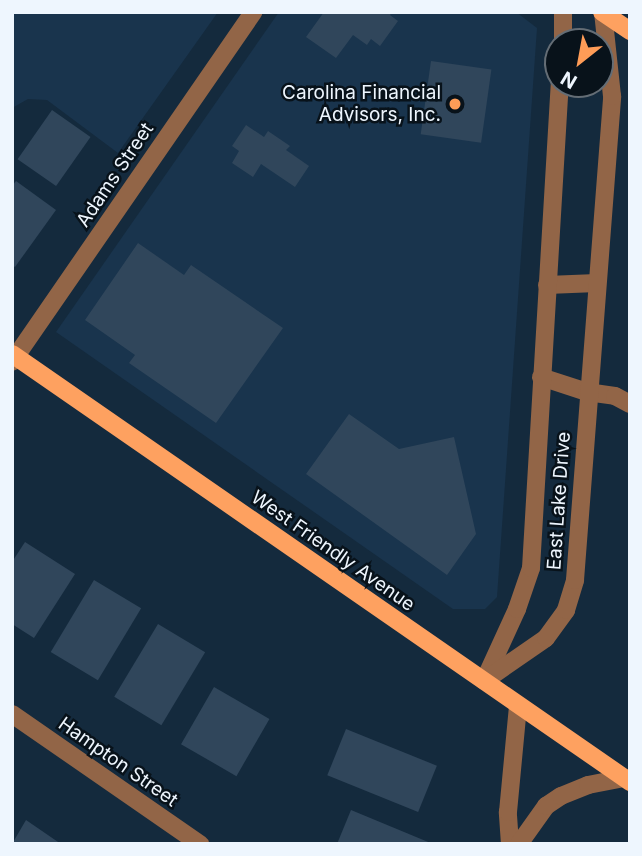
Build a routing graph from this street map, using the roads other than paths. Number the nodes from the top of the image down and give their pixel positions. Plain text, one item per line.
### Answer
1 (253, 12) edge
2 (602, 12) edge
3 (630, 31) edge
4 (559, 98) edge
5 (597, 283) junction
6 (547, 285) junction
7 (14, 358) edge
8 (541, 377) junction
9 (587, 392) junction
10 (630, 404) edge
11 (484, 681) junction
12 (518, 707) junction
13 (12, 714) edge
14 (627, 780) edge
15 (200, 844) edge
16 (510, 844) edge
17 (519, 844) edge

1 - 7 street, Adams Street
2 - 3 main road
2 - 5 street, East Lake Drive
4 - 6 street, East Lake Drive
5 - 6 street
5 - 9 street, East Lake Drive
6 - 8 street, East Lake Drive
7 - 11 main road, West Friendly Avenue
8 - 9 street
8 - 11 street, East Lake Drive
9 - 10 street
9 - 11 street, East Lake Drive
11 - 12 main road, West Friendly Avenue
12 - 14 main road, West Friendly Avenue
12 - 16 street
13 - 15 street, Hampton Street
14 - 17 street

